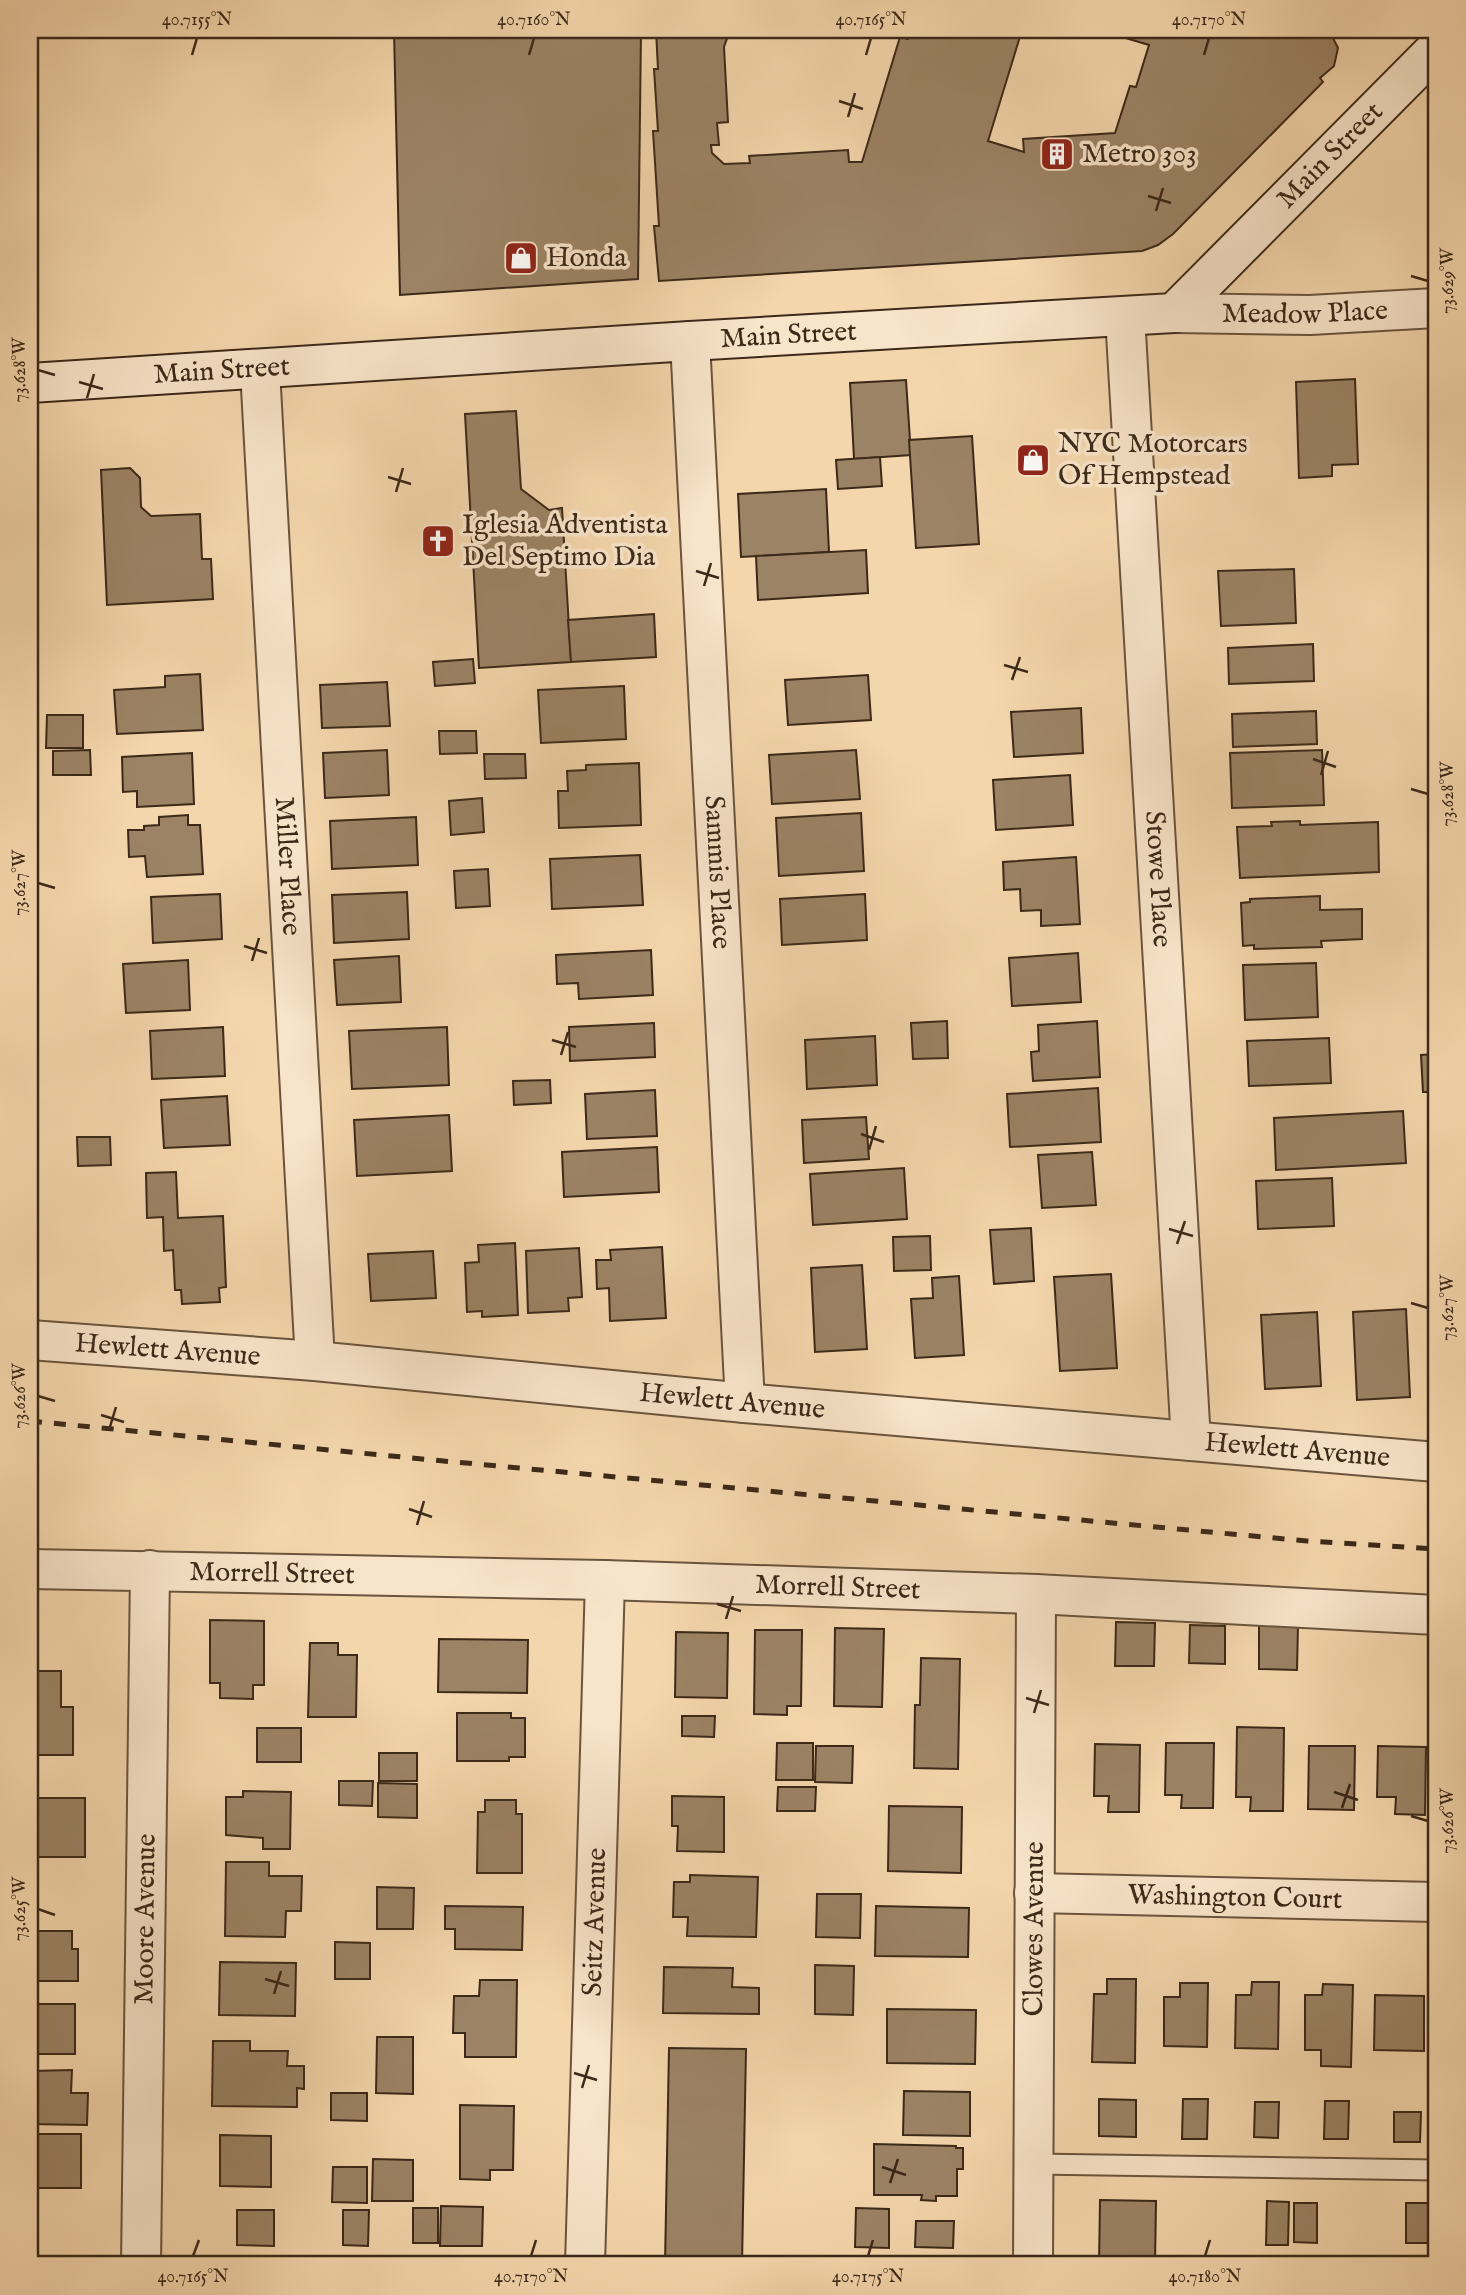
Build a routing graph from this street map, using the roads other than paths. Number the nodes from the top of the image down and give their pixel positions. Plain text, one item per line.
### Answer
1 (1436, 49) edge
2 (1436, 308) edge
3 (1174, 313) junction
4 (1125, 316) junction
5 (690, 341) junction
6 (260, 370) junction
7 (30, 383) edge
8 (30, 1340) edge
9 (315, 1361) junction
10 (745, 1403) junction
11 (1191, 1441) junction
12 (1436, 1462) edge
13 (30, 1569) edge
14 (150, 1570) junction
15 (605, 1580) junction
16 (1036, 1594) junction
17 (1436, 1615) edge
18 (1034, 1893) junction
19 (1436, 1902) edge
20 (1034, 2164) junction
21 (1436, 2170) edge
22 (141, 2265) edge
23 (585, 2265) edge
24 (1033, 2265) edge

1 - 3 street, Main Street
2 - 3 street, Meadow Place
3 - 4 street, Main Street
4 - 5 street, Main Street
4 - 11 street, Stowe Place
5 - 6 street, Main Street
5 - 10 street, Sammis Place
6 - 7 street, Main Street
6 - 9 street, Miller Place
8 - 9 street, Hewlett Avenue
9 - 10 street, Hewlett Avenue
10 - 11 street, Hewlett Avenue
11 - 12 street, Hewlett Avenue
13 - 14 street, Morrell Street
14 - 15 street, Morrell Street
14 - 22 street, Moore Avenue
15 - 16 street, Morrell Street
15 - 23 street, Seitz Avenue
16 - 17 street, Morrell Street
16 - 18 street, Clowes Avenue
18 - 19 street, Washington Court
18 - 20 street, Clowes Avenue
20 - 21 lane
20 - 24 street, Clowes Avenue

